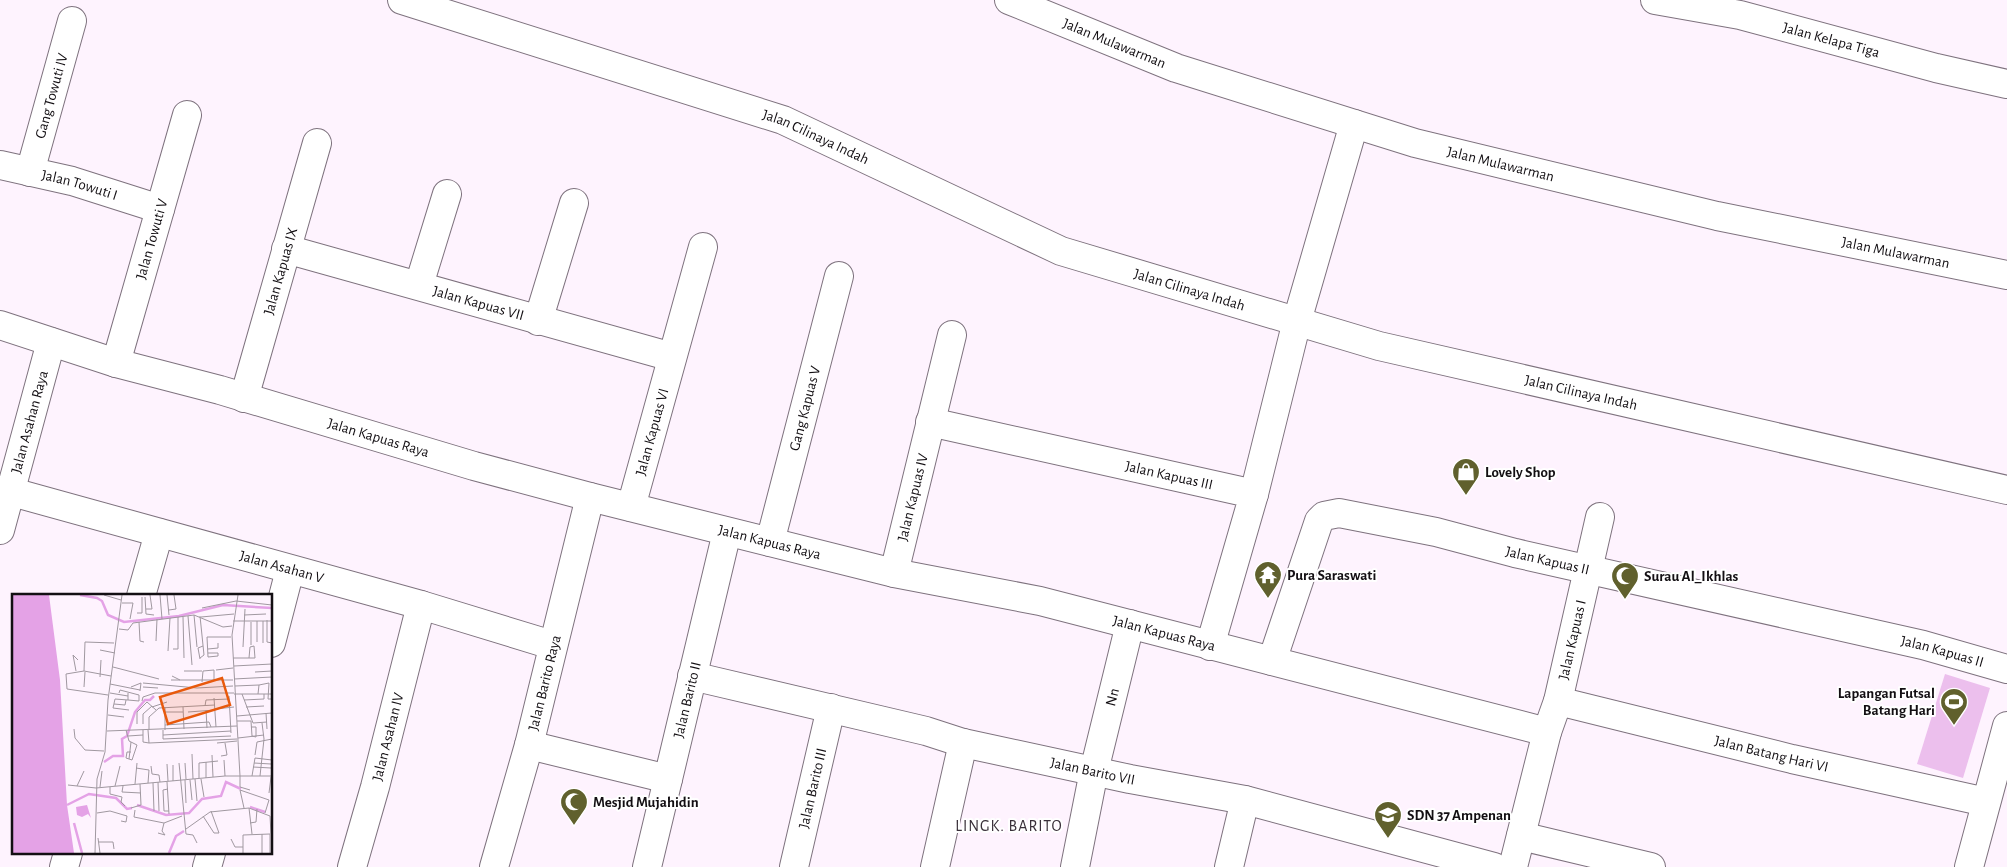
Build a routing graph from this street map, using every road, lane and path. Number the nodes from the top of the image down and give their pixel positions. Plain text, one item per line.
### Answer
1 (402, 0) edge
2 (1009, 0) edge
3 (1655, 0) edge
4 (1742, 8) edge
5 (72, 21) dead end
6 (2007, 84) edge
7 (187, 115) dead end
8 (1354, 124) junction
9 (317, 143) dead end
10 (0, 164) edge
11 (30, 172) junction
12 (447, 194) dead end
13 (574, 203) dead end
14 (160, 210) junction
15 (703, 247) dead end
16 (286, 248) junction
17 (2007, 275) edge
18 (839, 276) dead end
19 (419, 284) junction
20 (538, 320) junction
21 (1297, 322) junction
22 (0, 325) edge
23 (952, 334) dead end
24 (52, 342) junction
25 (672, 357) junction
26 (116, 363) junction
27 (244, 398) junction
28 (930, 422) junction
29 (2007, 490) edge
30 (12, 492) junction
31 (1254, 494) junction
32 (590, 497) junction
33 (631, 507) junction
34 (1600, 517) dead end
35 (0, 530) edge
36 (727, 532) junction
37 (159, 533) junction
38 (770, 542) junction
39 (1588, 569) junction
40 (290, 570) junction
41 (894, 573) junction
42 (142, 594) edge
43 (421, 605) junction
44 (1130, 624) junction
45 (272, 639) edge
46 (552, 646) junction
47 (1210, 646) junction
48 (1272, 661) junction
49 (2007, 670) edge
50 (692, 676) junction
51 (1558, 701) junction
52 (831, 708) junction
53 (2007, 726) edge
54 (1546, 732) junction
55 (963, 743) junction
56 (529, 745) junction
57 (1094, 771) junction
58 (668, 779) junction
59 (1245, 800) junction
60 (1986, 802) junction
61 (1521, 836) junction
62 (68, 854) edge
63 (211, 854) edge
64 (64, 867) edge
65 (207, 867) edge
66 (352, 867) edge
67 (494, 867) edge
68 (647, 867) edge
69 (794, 867) edge
70 (934, 867) edge
71 (1075, 867) edge
72 (1229, 867) edge
73 (1494, 867) edge
74 (1513, 867) edge
75 (1651, 867) edge
76 (1969, 867) edge

1 - 21 street, Jalan Cilinaya Indah
2 - 8 street, Jalan Mulawarman
3 - 4 street, Jalan Kelapa Tiga
4 - 6 street, Jalan Kelapa Tiga
5 - 11 street, Gang Towuti IV
7 - 14 street, Jalan Towuti V
8 - 17 street, Jalan Mulawarman
8 - 21 street
9 - 16 street, Jalan Kapuas IX
10 - 11 street, Jalan Towuti I
11 - 14 street, Jalan Towuti I
12 - 19 street
13 - 20 street
14 - 26 street, Jalan Towuti V
15 - 25 street, Jalan Kapuas VI
16 - 19 street, Jalan Kapuas VII
16 - 27 street, Jalan Kapuas IX
18 - 38 street, Gang Kapuas V
19 - 20 street, Jalan Kapuas VII
20 - 25 street, Jalan Kapuas VII
21 - 29 street, Jalan Cilinaya Indah
21 - 31 street
22 - 24 street, Jalan Kapuas Raya
23 - 28 street, Jalan Kapuas IV
24 - 26 street, Jalan Kapuas Raya
24 - 30 street, Jalan Asahan Raya
25 - 33 street, Jalan Kapuas VI
26 - 27 street, Jalan Kapuas Raya
27 - 32 street, Jalan Kapuas Raya
28 - 31 street, Jalan Kapuas III
28 - 41 street, Jalan Kapuas IV
30 - 35 street, Jalan Asahan Raya
30 - 37 street, Jalan Asahan V
31 - 47 street
32 - 33 street, Jalan Kapuas Raya
32 - 46 street, Jalan Barito Raya
33 - 36 street, Jalan Kapuas Raya
34 - 39 street, Jalan Kapuas I
36 - 38 street, Jalan Kapuas Raya
36 - 50 street, Jalan Barito II
37 - 40 street, Jalan Asahan V
37 - 42 street
38 - 41 street, Jalan Kapuas Raya
39 - 48 street, Jalan Kapuas II
39 - 49 street, Jalan Kapuas II
39 - 51 street, Jalan Kapuas I
40 - 43 street, Jalan Asahan V
40 - 45 street
41 - 44 street, Jalan Kapuas Raya
43 - 46 street, Jalan Asahan V
43 - 66 street, Jalan Asahan IV
44 - 47 street, Jalan Kapuas Raya
44 - 57 street, Nn
46 - 56 street, Jalan Barito Raya
47 - 48 street, Jalan Kapuas Raya
48 - 54 street, Jalan Kapuas Raya
50 - 52 street, Jalan Barito VII
50 - 58 street, Jalan Barito II
51 - 54 street, Jalan Kapuas I
51 - 60 street, Jalan Batang Hari VI
52 - 55 street, Jalan Barito VII
52 - 69 street, Jalan Barito III
53 - 60 street
54 - 61 street, Jalan Kapuas I
55 - 57 street, Jalan Barito VII
55 - 70 street
56 - 58 street
56 - 67 street, Jalan Barito Raya
57 - 59 street, Jalan Barito VII
57 - 71 street, Nn
58 - 68 street, Jalan Barito II
59 - 72 street
59 - 73 street, Jalan Barito VII
60 - 76 street
61 - 74 street, Jalan Kapuas I
61 - 75 street
62 - 64 street
63 - 65 street

